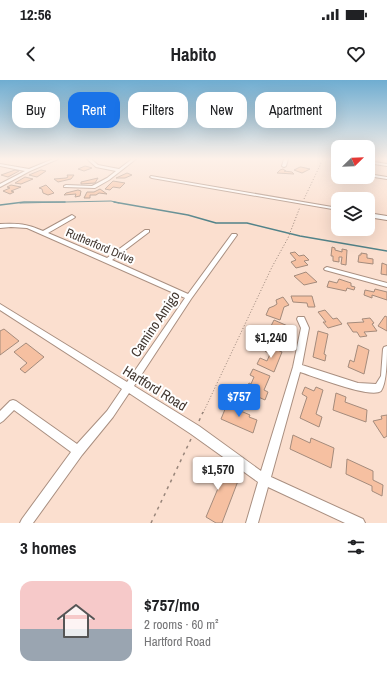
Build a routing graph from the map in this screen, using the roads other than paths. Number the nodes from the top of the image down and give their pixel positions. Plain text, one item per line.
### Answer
1 (11, 180) edge
2 (104, 180) edge
3 (167, 180) edge
4 (0, 186) edge
5 (66, 186) dead end
6 (331, 208) edge
7 (375, 215) edge
8 (72, 217) dead end
9 (387, 218) edge
10 (0, 226) edge
11 (147, 231) dead end
12 (43, 233) junction
13 (234, 235) dead end
14 (107, 261) junction
15 (327, 269) dead end
16 (387, 285) edge
17 (189, 297) junction
18 (0, 307) edge
19 (301, 319) dead end
20 (387, 349) edge
21 (297, 367) junction
22 (128, 388) junction
23 (0, 418) edge
24 (78, 451) junction
25 (264, 480) junction
26 (26, 523) edge
27 (252, 523) edge
28 (359, 523) edge

1 - 4 street
2 - 5 street
3 - 6 street
7 - 9 street
8 - 12 street
10 - 12 street, Rutherford Drive
11 - 14 street
12 - 14 street, Rutherford Drive
13 - 17 street, Camino Amigo
14 - 17 street, Rutherford Drive
15 - 16 street
17 - 22 street, Camino Amigo
18 - 22 street, Hartford Road
19 - 21 street
20 - 21 street
21 - 25 street
22 - 24 street, Camino Amigo
22 - 25 street, Hartford Road
23 - 24 street
24 - 26 street, Camino Amigo
25 - 27 street
25 - 28 street, Hartford Road

